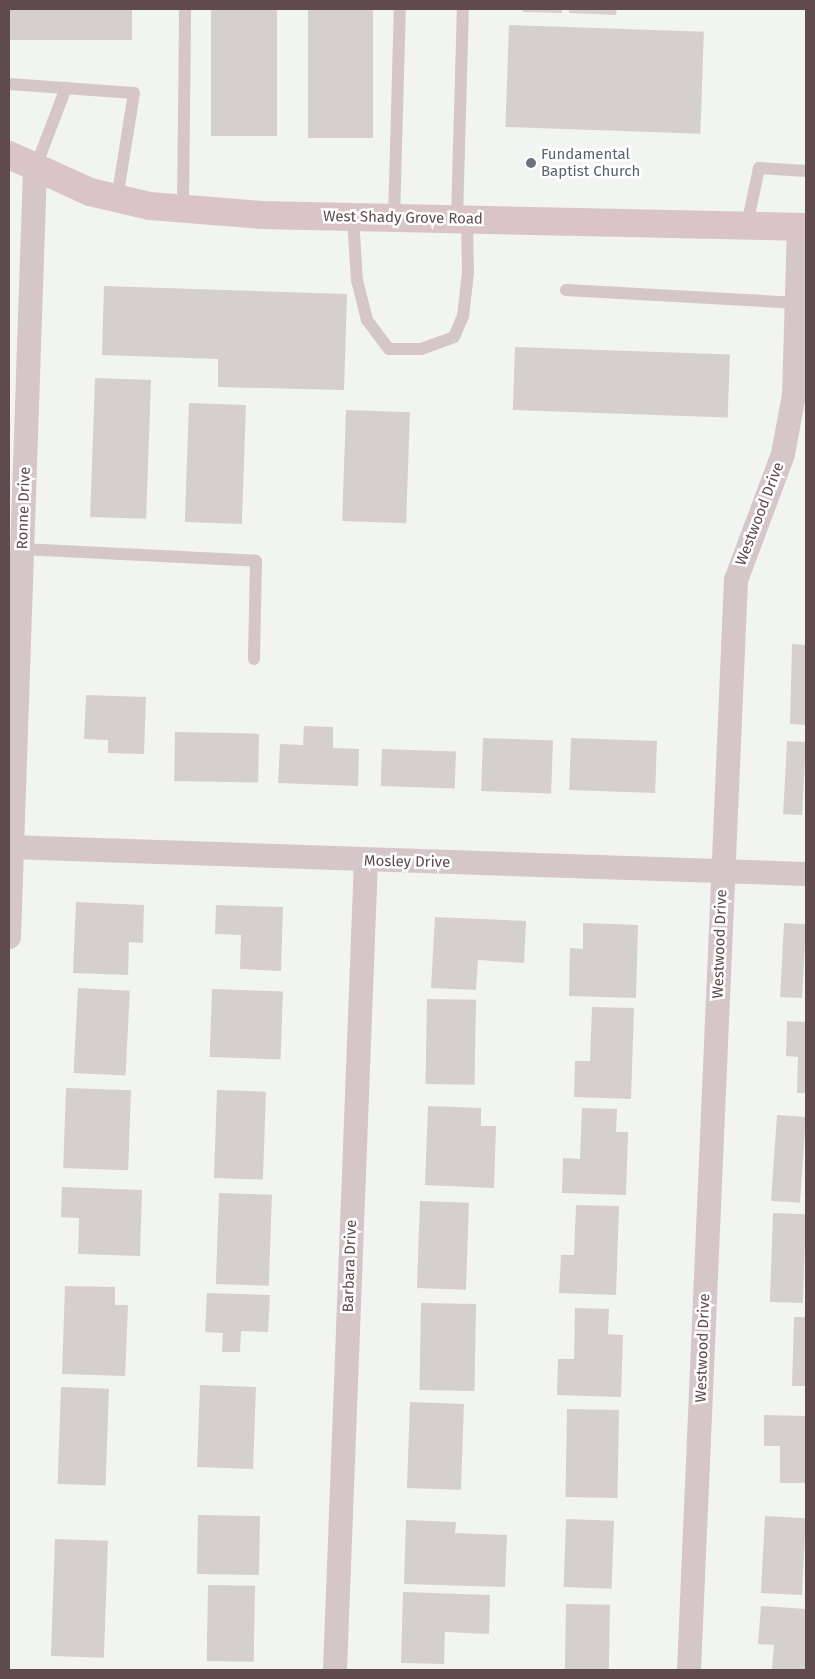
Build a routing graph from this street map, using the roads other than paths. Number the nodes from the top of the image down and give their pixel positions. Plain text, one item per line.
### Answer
1 (185, 9) edge
2 (400, 9) edge
3 (463, 9) edge
4 (9, 84) edge
5 (66, 88) junction
6 (9, 155) edge
7 (35, 168) junction
8 (806, 171) edge
9 (117, 199) junction
10 (183, 209) junction
11 (353, 217) junction
12 (394, 218) junction
13 (462, 219) junction
14 (747, 226) junction
15 (803, 227) edge
16 (566, 290) dead end
17 (797, 303) junction
18 (801, 330) edge
19 (22, 548) junction
20 (254, 659) dead end
21 (11, 847) edge
22 (366, 861) junction
23 (723, 870) junction
24 (806, 874) edge
25 (9, 937) edge
26 (335, 1670) edge
27 (689, 1670) edge

1 - 10 lane
2 - 12 lane
3 - 13 lane
4 - 5 lane
5 - 7 lane
5 - 9 lane
6 - 7 main road, West Shady Grove Road
7 - 9 main road, West Shady Grove Road
7 - 19 street, Ronne Drive
8 - 14 lane
9 - 10 main road, West Shady Grove Road
10 - 11 main road, West Shady Grove Road
11 - 12 main road, West Shady Grove Road
11 - 13 lane
12 - 13 main road, West Shady Grove Road
13 - 14 main road, West Shady Grove Road
14 - 15 main road, West Shady Grove Road
15 - 17 street, Westwood Drive
16 - 17 lane
17 - 18 street, Westwood Drive
18 - 23 street, Westwood Drive
19 - 20 lane
19 - 21 street, Ronne Drive
21 - 22 street, Mosley Drive
21 - 25 street, Ronne Drive
22 - 23 street, Mosley Drive
22 - 26 street, Barbara Drive
23 - 24 street, Mosley Drive
23 - 27 street, Westwood Drive

